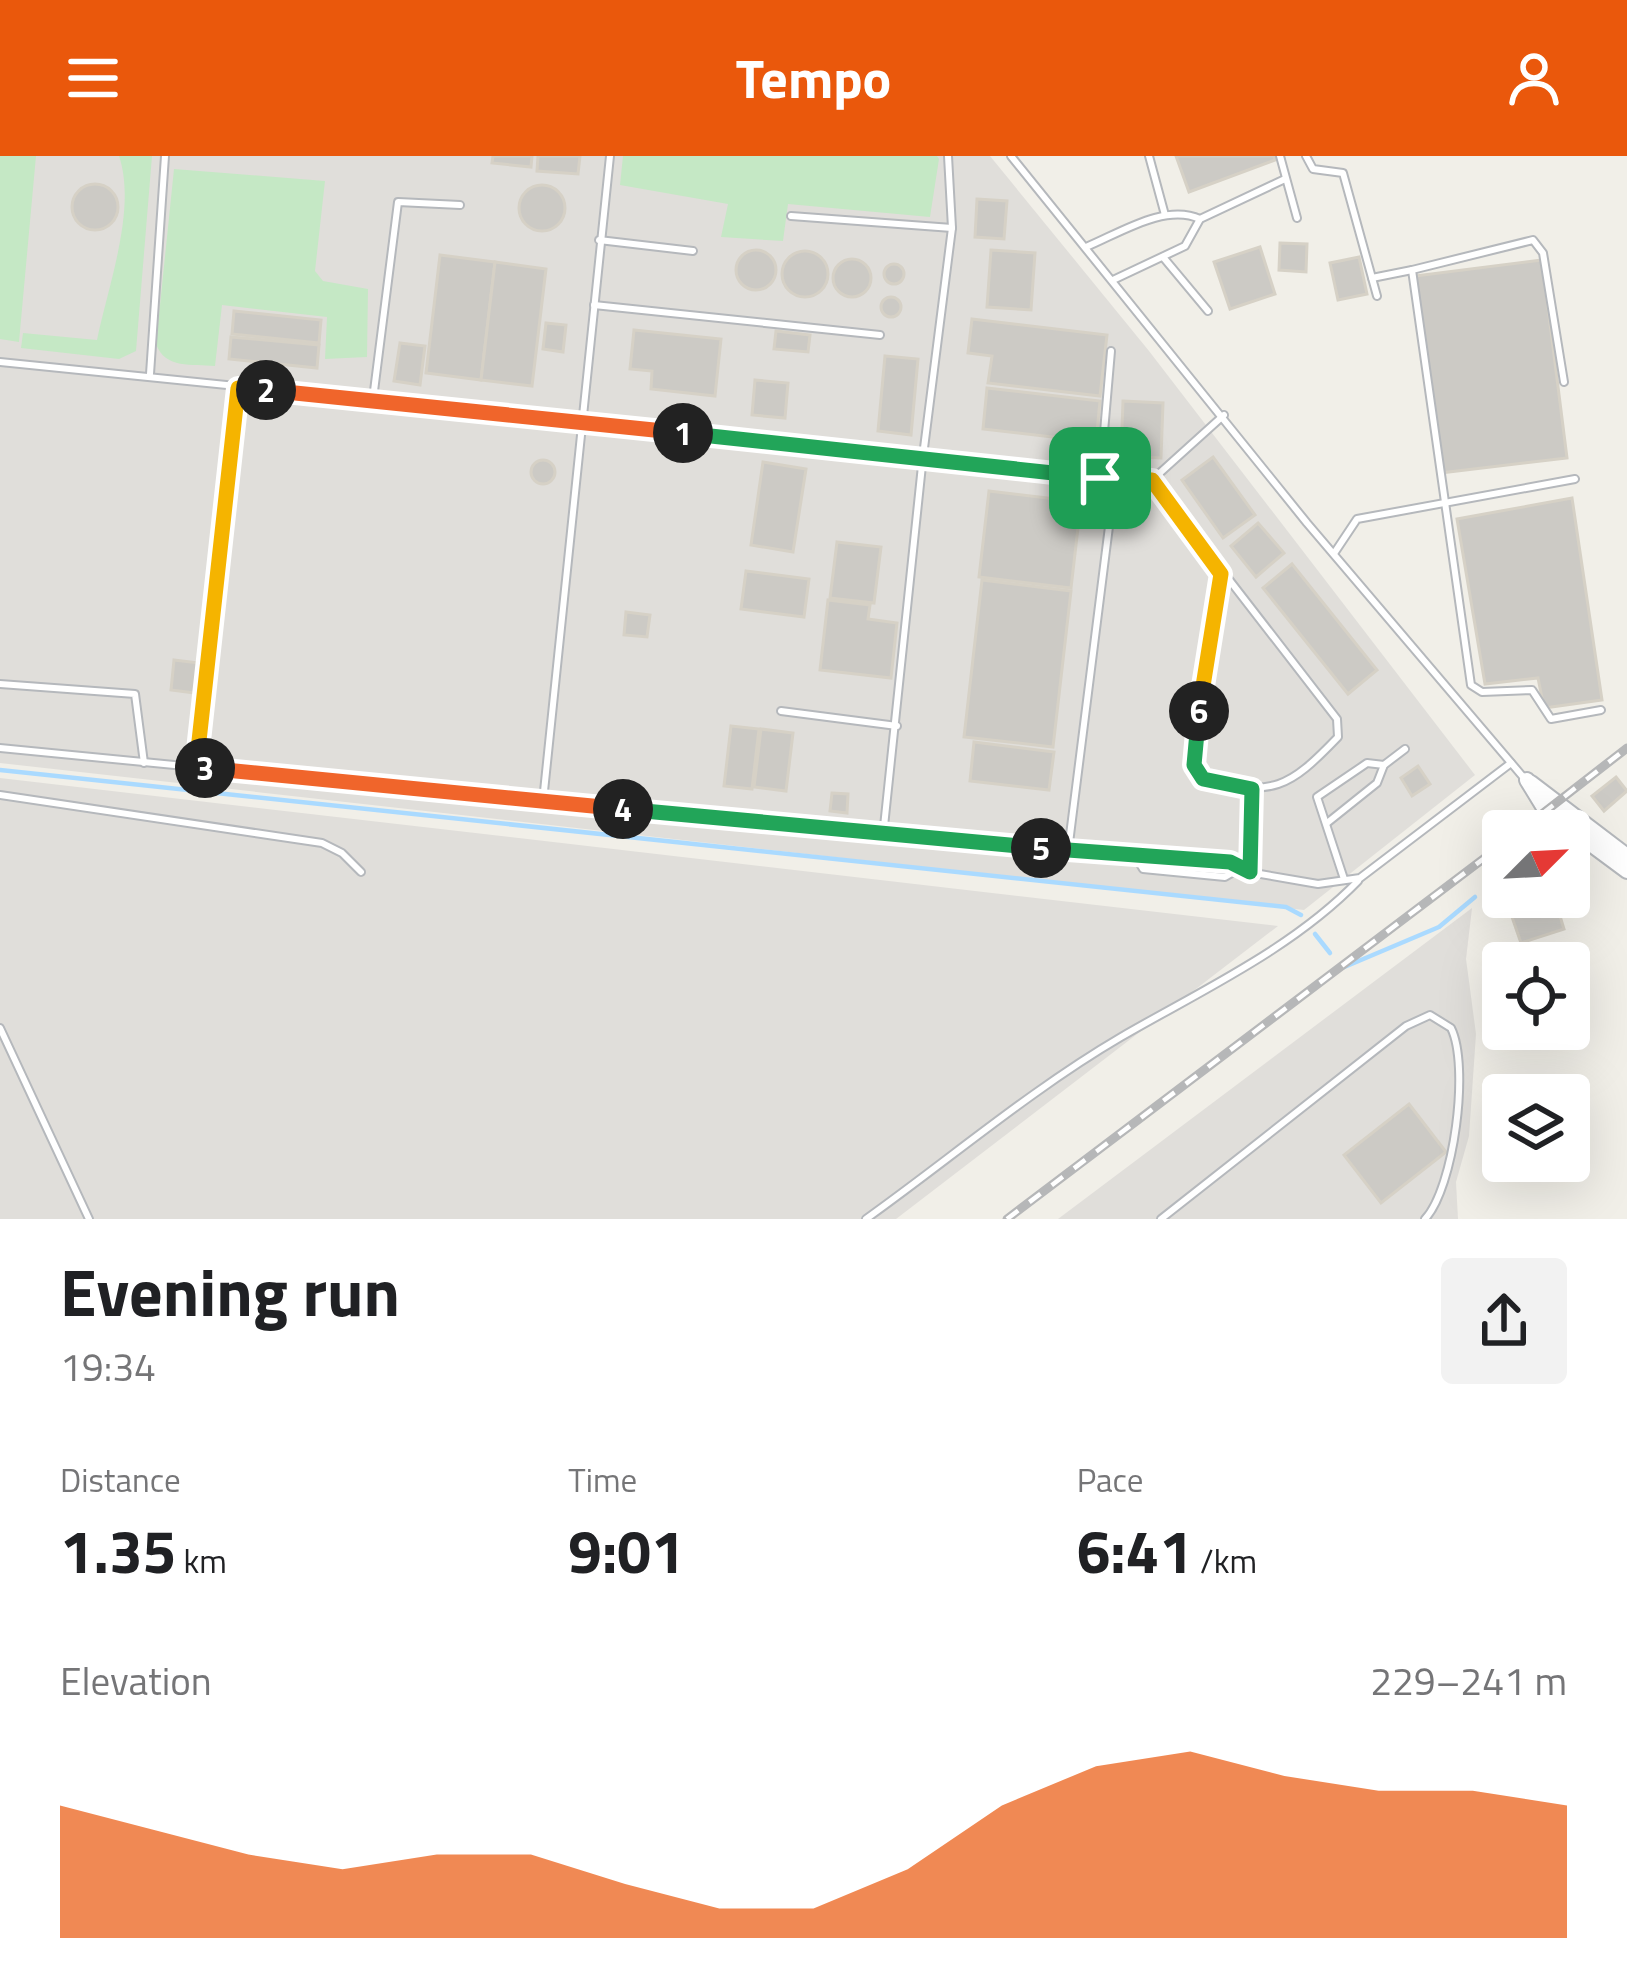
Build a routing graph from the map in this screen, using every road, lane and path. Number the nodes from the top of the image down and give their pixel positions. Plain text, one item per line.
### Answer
1 (165, 156) edge
2 (610, 156) edge
3 (948, 156) edge
4 (1011, 156) edge
5 (1149, 156) edge
6 (1280, 156) edge
7 (1306, 156) edge
8 (1286, 179) junction
9 (460, 205) dead end
10 (1165, 215) junction
11 (791, 216) dead end
12 (1297, 218) dead end
13 (1200, 219) junction
14 (952, 228) junction
15 (599, 240) junction
16 (1085, 247) junction
17 (693, 251) dead end
18 (1163, 257) junction
19 (1408, 271) junction
20 (1377, 277) junction
21 (1113, 280) junction
22 (1377, 296) dead end
23 (594, 305) junction
24 (1208, 311) dead end
25 (880, 335) dead end
26 (1111, 351) dead end
27 (0, 362) edge
28 (150, 375) junction
29 (1564, 382) dead end
30 (238, 388) junction
31 (373, 399) junction
32 (1224, 415) junction
33 (580, 422) junction
34 (923, 455) junction
35 (1100, 478) junction
36 (1115, 479) junction
37 (1575, 479) dead end
38 (1152, 480) junction
39 (1438, 505) junction
40 (1334, 553) junction
41 (1221, 574) junction
42 (0, 684) edge
43 (1601, 710) dead end
44 (781, 711) dead end
45 (897, 726) junction
46 (0, 748) edge
47 (1405, 749) dead end
48 (144, 763) junction
49 (1511, 763) junction
50 (1384, 764) junction
51 (196, 768) junction
52 (1526, 780) junction
53 (1252, 789) junction
54 (0, 795) edge
55 (543, 801) junction
56 (1326, 824) junction
57 (883, 836) junction
58 (1067, 850) junction
59 (1627, 856) edge
60 (1137, 859) junction
61 (1237, 870) junction
62 (1627, 871) edge
63 (361, 872) dead end
64 (1250, 872) junction
65 (1360, 878) junction
66 (1344, 880) junction
67 (1348, 891) junction
68 (0, 1028) edge
69 (89, 1219) edge
70 (866, 1219) edge
71 (1161, 1219) edge
72 (1425, 1219) edge

1 - 28 lane
2 - 15 lane
3 - 14 lane
4 - 16 lane
5 - 10 lane
6 - 8 lane
7 - 20 lane
8 - 12 lane
8 - 13 lane
9 - 31 lane
10 - 13 lane
10 - 16 lane
11 - 14 lane
13 - 18 lane
14 - 34 lane
15 - 17 lane
15 - 23 lane
16 - 21 lane
18 - 21 lane
18 - 24 lane
19 - 20 lane
19 - 29 lane
19 - 39 lane
20 - 22 lane
21 - 32 lane
23 - 25 lane
23 - 33 lane
26 - 35 lane
27 - 28 lane
28 - 30 lane
30 - 31 lane
30 - 51 lane
31 - 33 lane
32 - 38 lane
32 - 40 lane
33 - 34 lane
33 - 55 lane
34 - 35 lane
34 - 45 lane
35 - 36 lane
36 - 38 lane
36 - 58 lane
37 - 39 lane
38 - 41 lane
39 - 40 lane
39 - 43 lane
40 - 49 lane
41 - 53 lane
41 - 53 lane
42 - 48 lane
44 - 45 lane
45 - 57 lane
46 - 48 lane
47 - 50 lane
48 - 51 lane
49 - 52 lane
49 - 65 lane
50 - 56 lane
50 - 56 lane
51 - 55 lane
52 - 59 street
52 - 62 street
53 - 64 lane
54 - 63 lane
55 - 57 lane
56 - 66 lane
57 - 58 lane
58 - 60 lane
60 - 61 lane
60 - 61 lane
61 - 64 lane
64 - 66 lane
65 - 66 lane
65 - 67 lane
66 - 67 lane
67 - 70 lane
68 - 69 lane
71 - 72 lane

